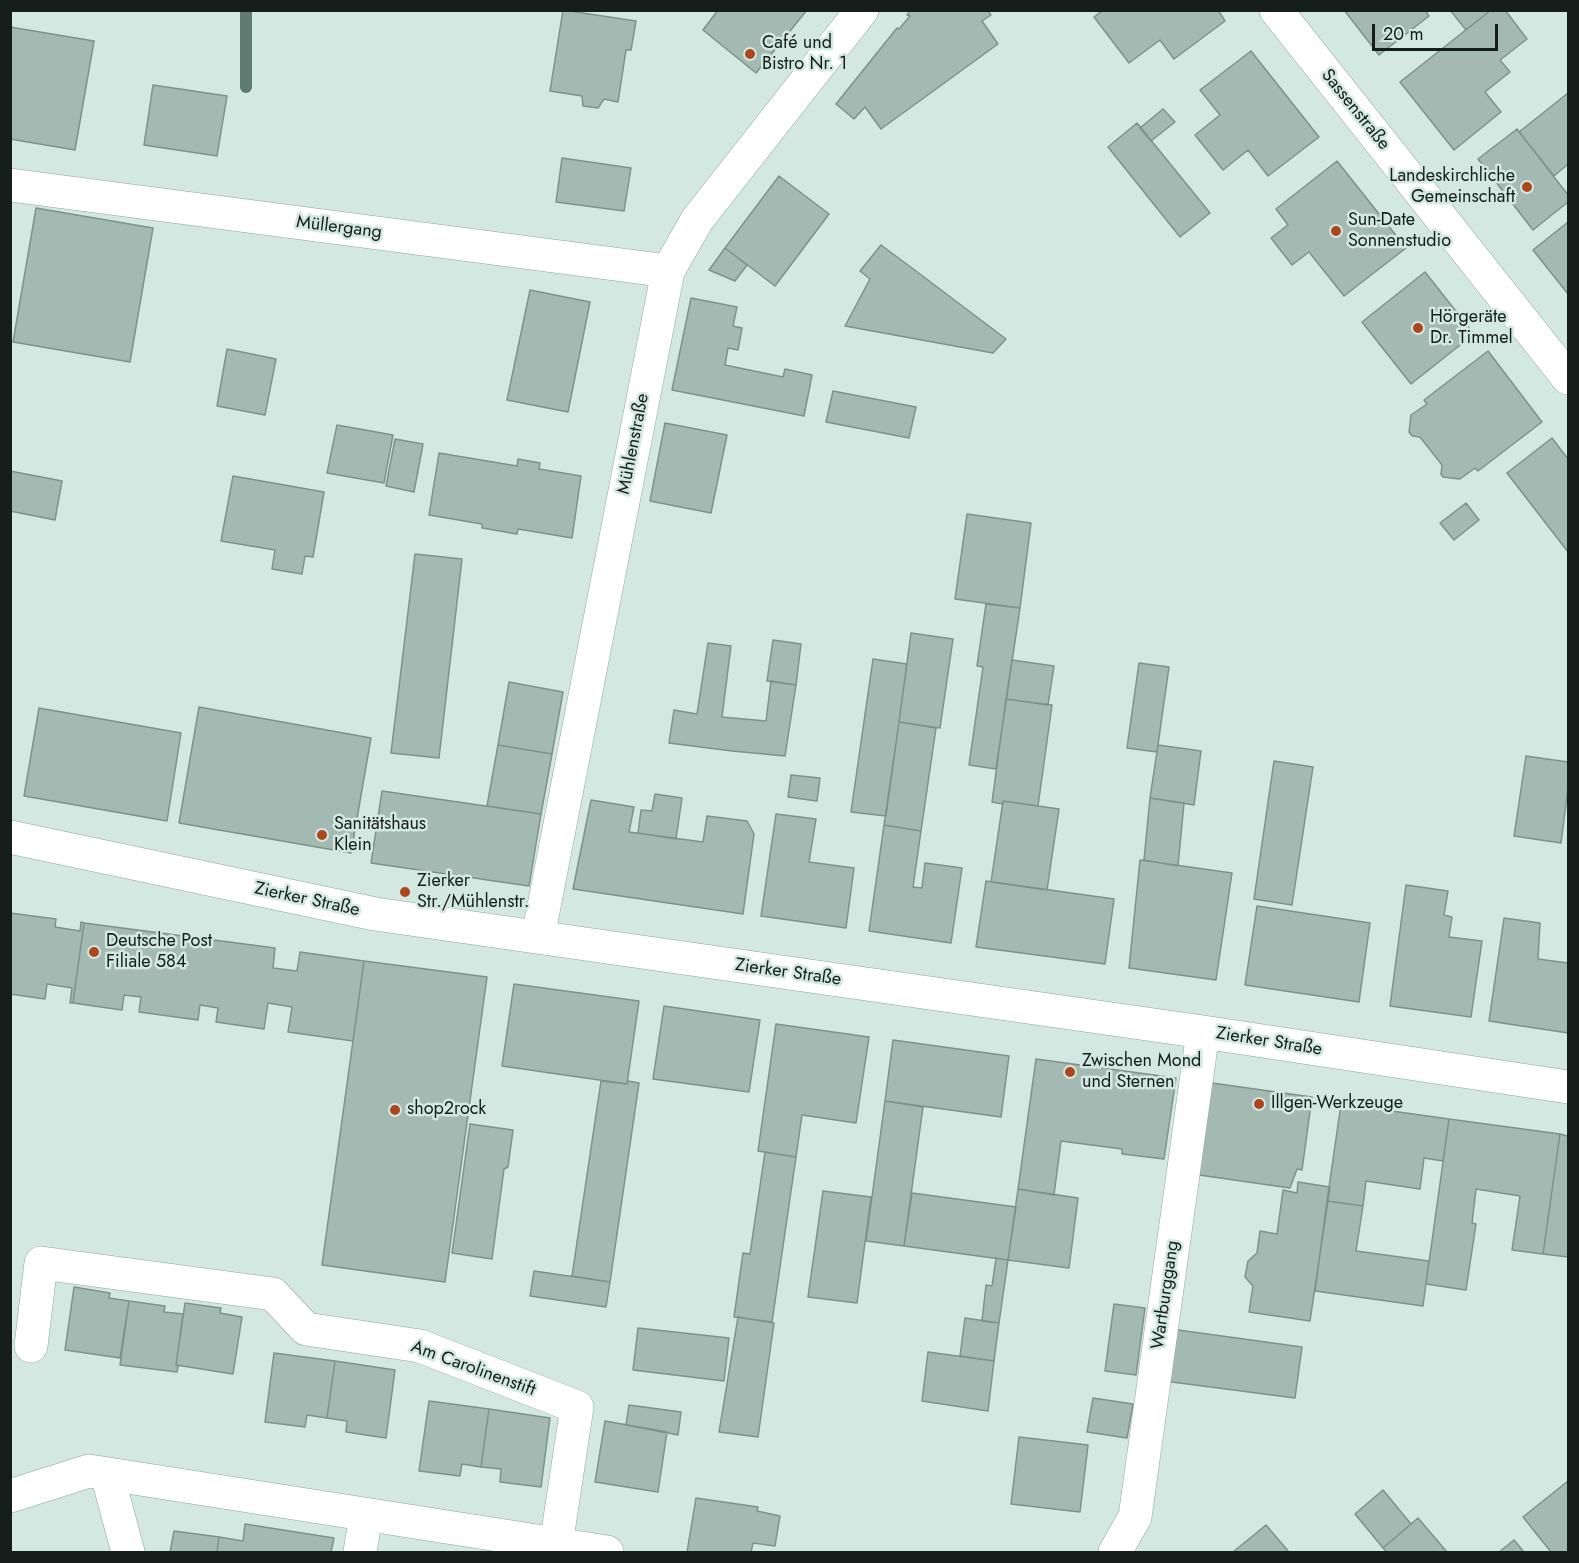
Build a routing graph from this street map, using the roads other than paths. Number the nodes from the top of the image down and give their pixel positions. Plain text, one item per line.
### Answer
1 (862, 10) edge
2 (1276, 10) edge
3 (10, 185) edge
4 (668, 271) junction
5 (1569, 378) edge
6 (10, 837) edge
7 (538, 937) junction
8 (1203, 1032) junction
9 (1569, 1087) edge
10 (31, 1346) dead end
11 (107, 1474) junction
12 (10, 1496) edge
13 (366, 1515) junction
14 (556, 1545) junction
15 (128, 1552) edge
16 (360, 1552) edge
17 (607, 1552) edge
18 (1115, 1552) edge

1 - 4 street, Mühlenstraße
2 - 5 street, Sassenstraße
3 - 4 street, Müllergang
4 - 7 street, Mühlenstraße
6 - 7 street, Zierker Straße
7 - 8 street, Zierker Straße
8 - 9 street, Zierker Straße
8 - 18 street, Wartburggang
10 - 14 street, Am Carolinenstift
11 - 12 street
11 - 13 street
11 - 15 street
13 - 14 street
13 - 16 street
14 - 17 street

